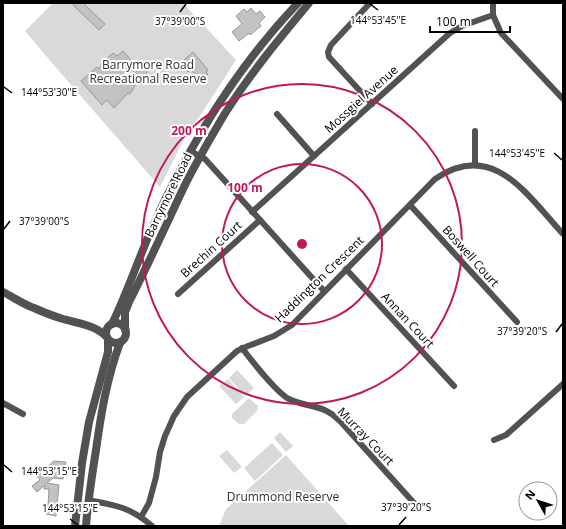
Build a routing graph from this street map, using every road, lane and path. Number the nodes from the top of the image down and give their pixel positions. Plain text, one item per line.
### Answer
1 (298, 3) edge
2 (309, 3) edge
3 (370, 3) edge
4 (493, 3) edge
5 (493, 15) junction
6 (563, 99) edge
7 (372, 104) junction
8 (277, 114) dead end
9 (475, 131) dead end
10 (190, 151) junction
11 (201, 156) junction
12 (314, 156) junction
13 (475, 165) junction
14 (410, 205) junction
15 (252, 212) junction
16 (260, 220) junction
17 (563, 234) edge
18 (346, 269) junction
19 (324, 291) junction
20 (3, 292) edge
21 (178, 294) dead end
22 (517, 322) dead end
23 (111, 325) junction
24 (90, 326) junction
25 (126, 329) junction
26 (107, 338) junction
27 (120, 343) junction
28 (242, 348) junction
29 (563, 384) edge
30 (454, 386) dead end
31 (3, 403) edge
32 (23, 414) dead end
33 (494, 440) dead end
34 (78, 499) junction
35 (88, 500) junction
36 (414, 503) dead end
37 (141, 517) junction
38 (75, 526) edge
39 (86, 526) edge
40 (152, 526) edge

1 - 10 street, Barrymore Road
2 - 11 street, Barrymore Road
3 - 7 street
4 - 5 street
5 - 6 street
5 - 7 street, Mossgiel Avenue
7 - 12 street, Mossgiel Avenue
8 - 12 street
9 - 13 street
10 - 11 street
10 - 23 street, Barrymore Road
11 - 15 street
11 - 25 street, Barrymore Road
12 - 15 street, Mossgiel Avenue
13 - 14 street, Haddington Crescent
13 - 17 street, Haddington Crescent
14 - 18 street, Haddington Crescent
14 - 22 street, Boswell Court
15 - 16 street
16 - 19 street
16 - 21 street, Brechin Court
18 - 19 street, Haddington Crescent
18 - 30 street, Annan Court
19 - 28 street, Haddington Crescent
20 - 24 street
23 - 24 street
23 - 25 street
23 - 26 street
24 - 26 street
25 - 27 street
26 - 27 street
26 - 34 street
27 - 35 street
28 - 36 street, Murray Court
28 - 37 street, Haddington Crescent
29 - 33 street
31 - 32 street
34 - 35 street
34 - 38 street
35 - 37 street
35 - 39 street
37 - 40 street

